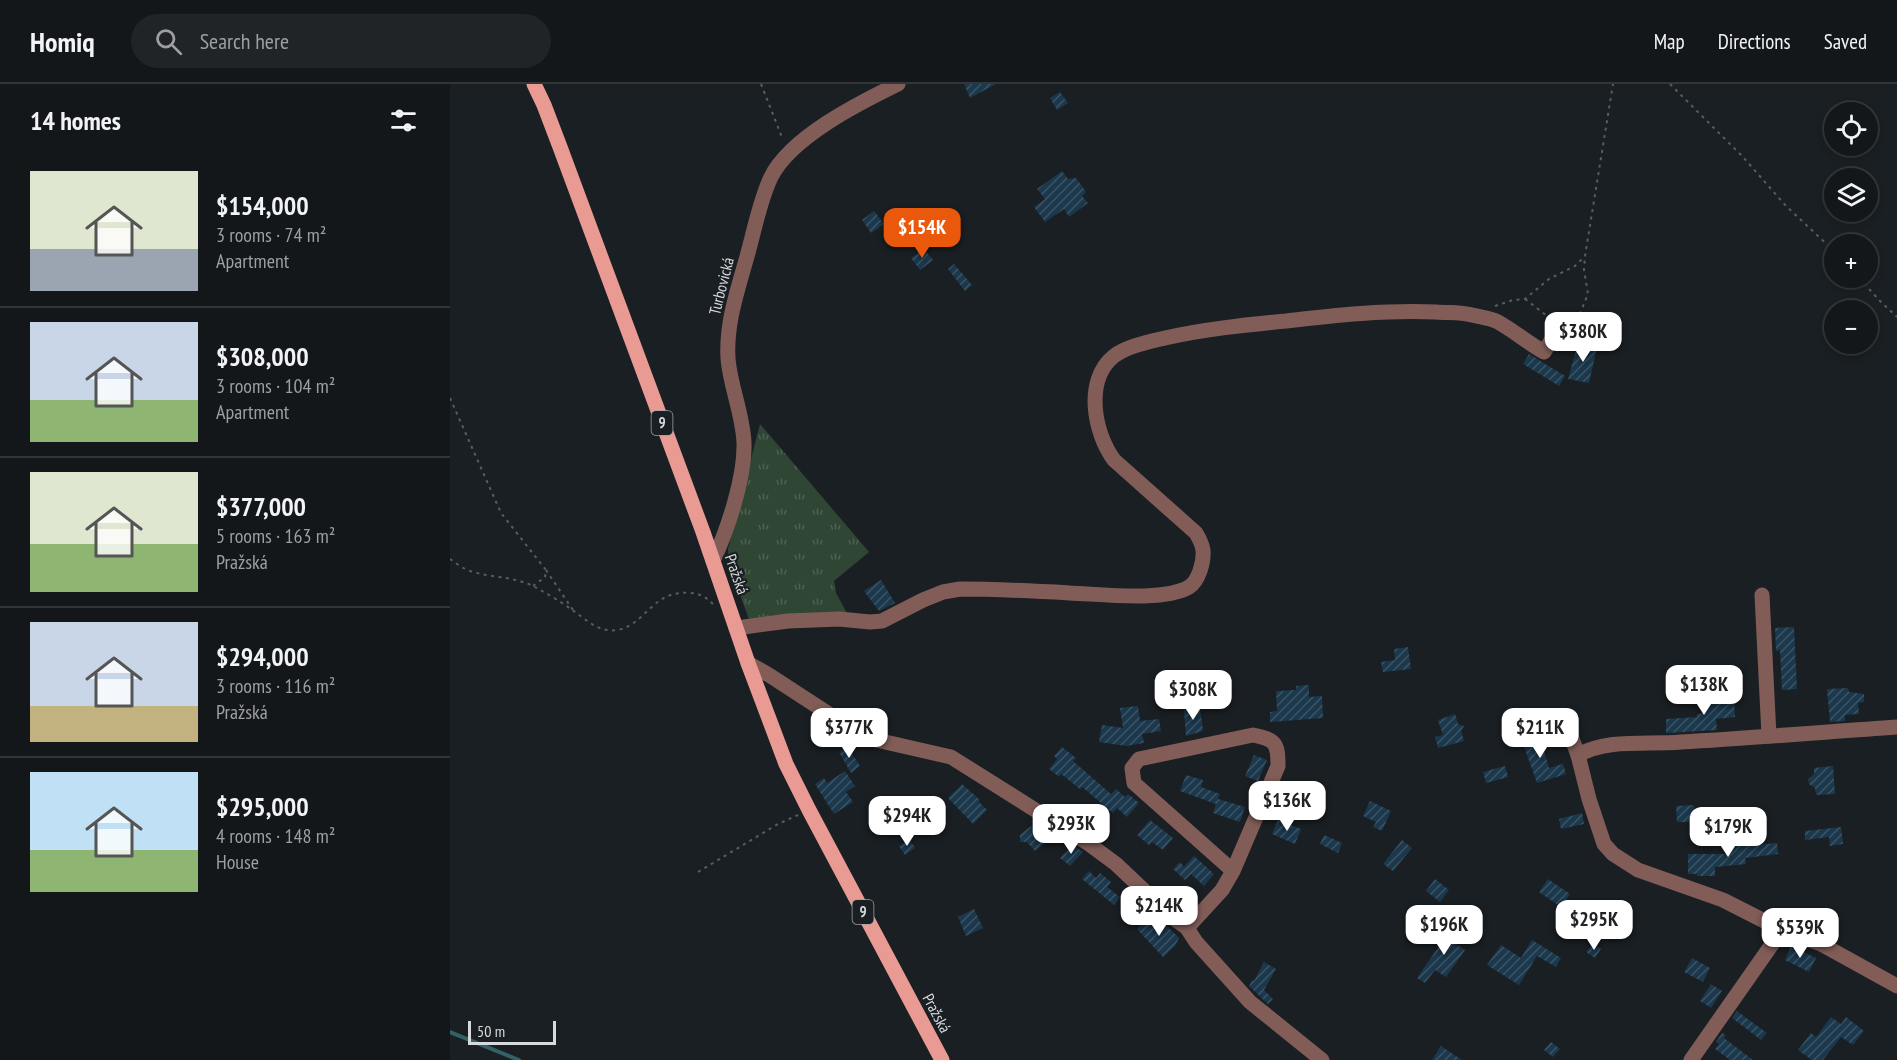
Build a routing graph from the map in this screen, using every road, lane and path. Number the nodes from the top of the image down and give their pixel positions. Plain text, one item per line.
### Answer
1 (534, 84) edge
2 (761, 84) edge
3 (898, 84) edge
4 (1613, 84) edge
5 (1670, 84) edge
6 (787, 154) junction
7 (1824, 242) edge
8 (1585, 256) junction
9 (1868, 288) edge
10 (1525, 299) junction
11 (1491, 307) dead end
12 (1897, 317) edge
13 (1560, 326) junction
14 (450, 398) edge
15 (450, 560) edge
16 (713, 561) junction
17 (546, 570) junction
18 (533, 586) junction
19 (1762, 595) dead end
20 (715, 607) dead end
21 (574, 610) junction
22 (736, 628) junction
23 (748, 663) junction
24 (1566, 723) dead end
25 (1897, 727) edge
26 (1769, 736) junction
27 (1578, 755) junction
28 (808, 810) junction
29 (1233, 871) junction
30 (698, 872) dead end
31 (1187, 928) junction
32 (1782, 930) junction
33 (1897, 986) edge
34 (942, 1060) edge
35 (1322, 1060) edge
36 (1691, 1060) edge

1 - 16 main road, Pražská / 9
2 - 6 path
3 - 6 street, Turbovická
4 - 8 path
5 - 7 path
6 - 16 street, Turbovická
8 - 10 path
8 - 13 path
9 - 12 path
10 - 11 path
10 - 13 path
13 - 22 street
14 - 17 path
15 - 18 path
16 - 22 main road, Pražská / 9
17 - 18 path
17 - 21 path
18 - 21 path
19 - 26 street
20 - 21 path
22 - 23 main road, Pražská / 9
23 - 28 main road, Pražská / 9
23 - 31 street
24 - 27 street
25 - 26 street
26 - 27 street
27 - 32 street
28 - 30 path
28 - 34 main road, Pražská / 9
29 - 29 street
29 - 31 street
31 - 35 street
32 - 33 street
32 - 36 street

